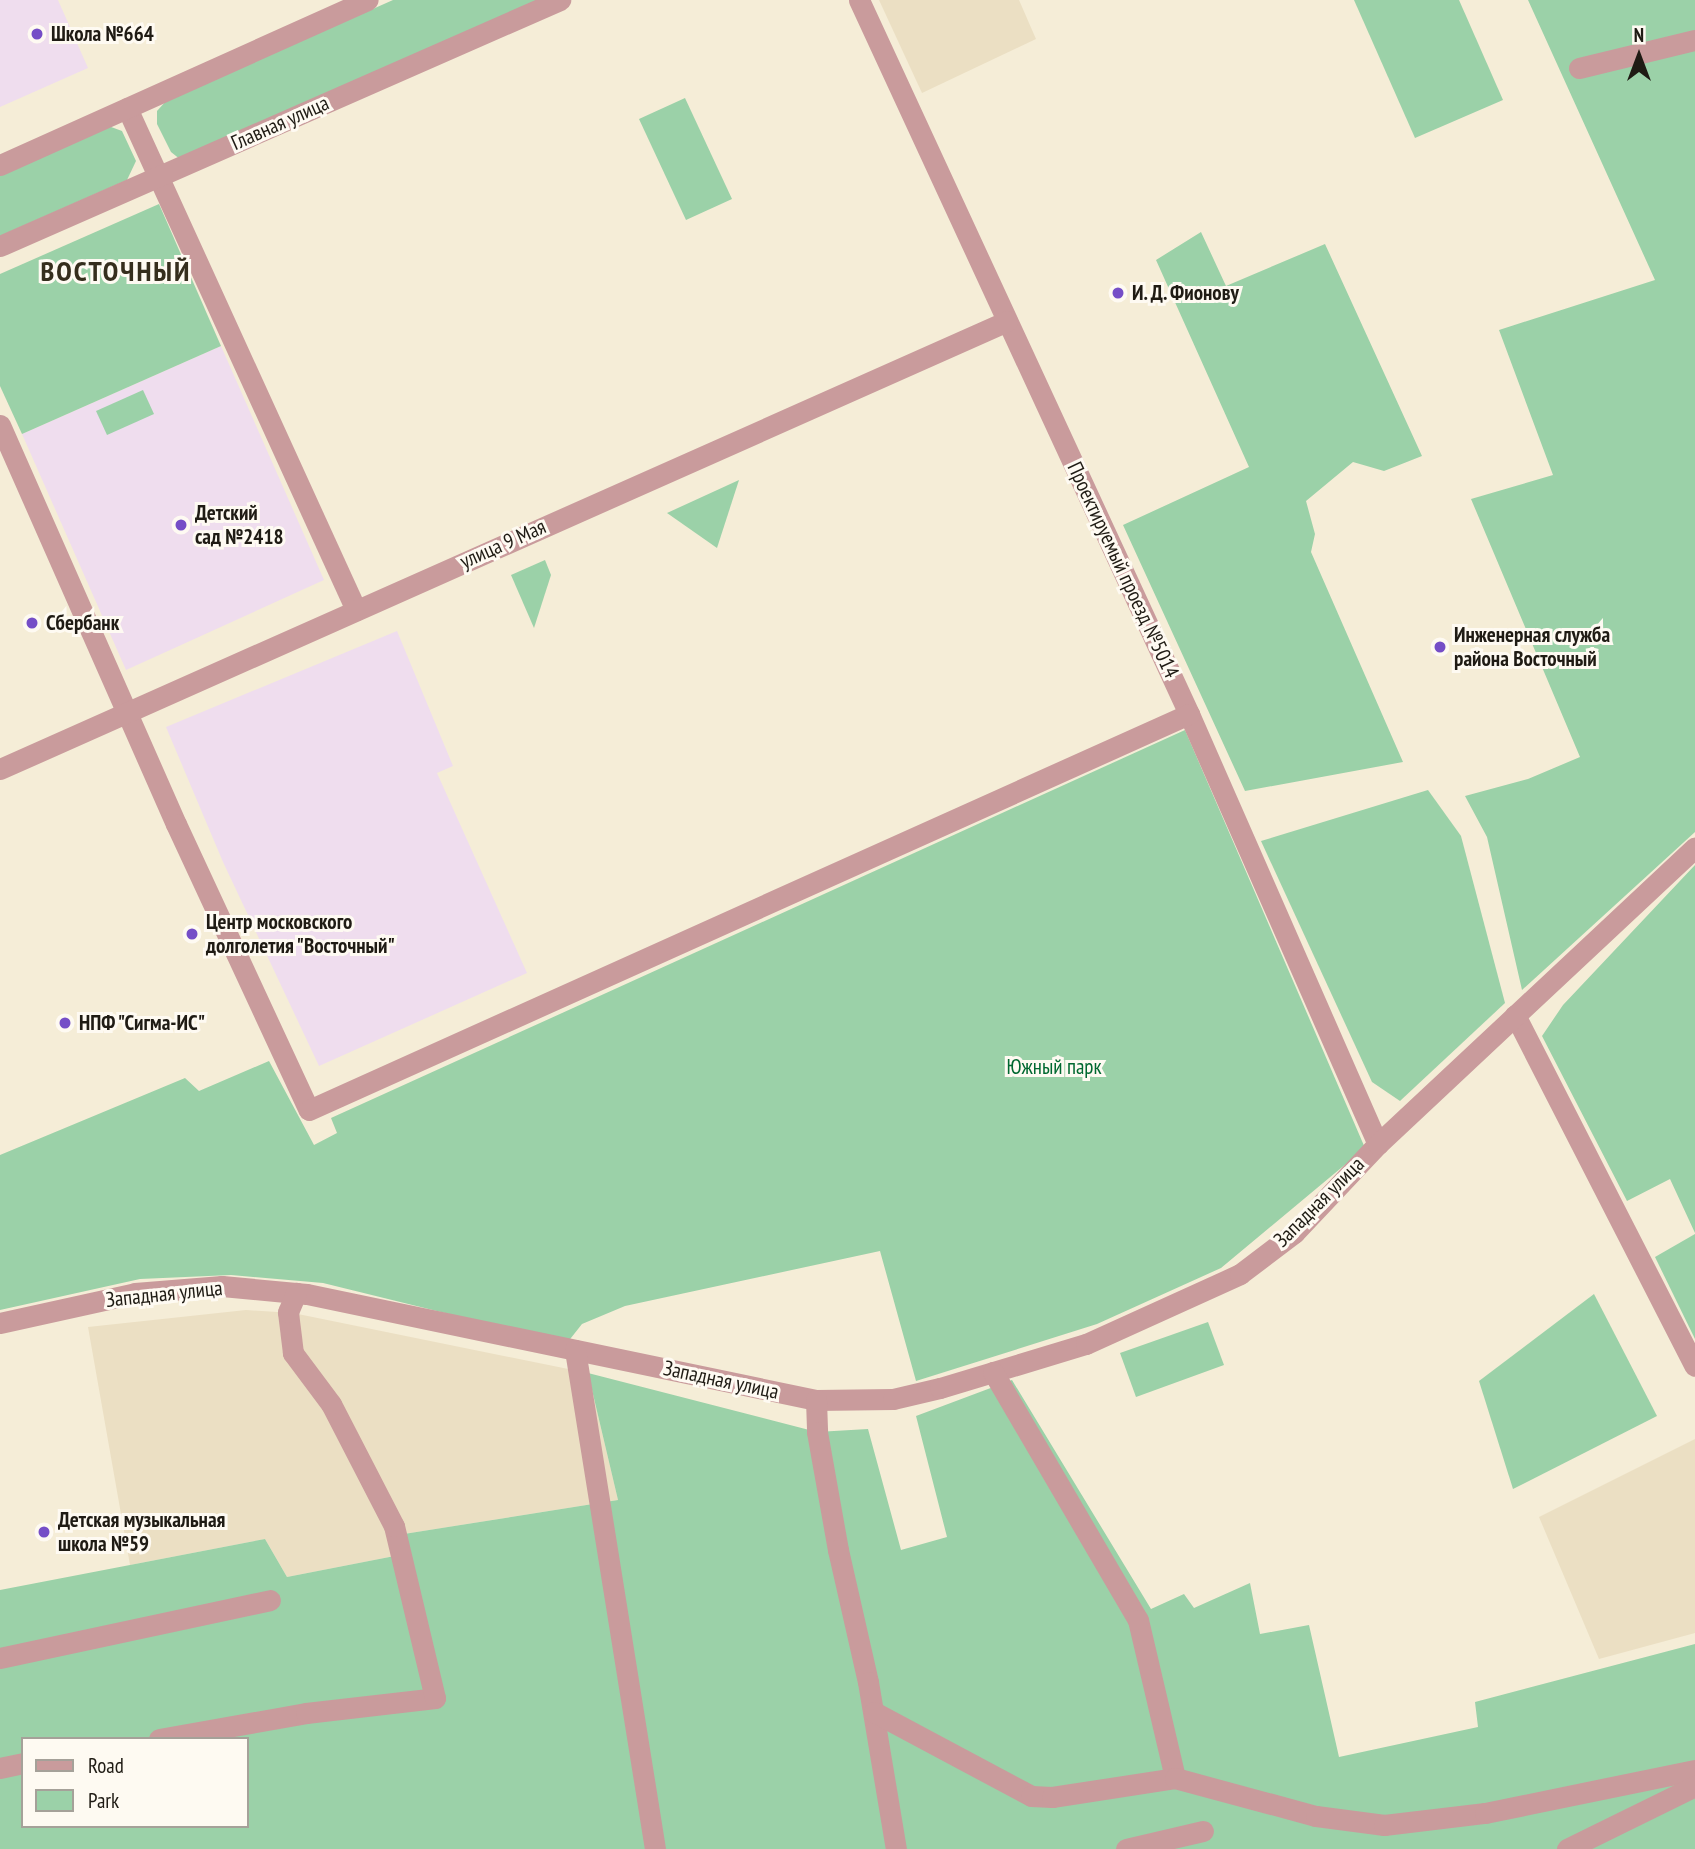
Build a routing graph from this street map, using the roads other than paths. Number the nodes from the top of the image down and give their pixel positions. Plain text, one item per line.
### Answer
1 (368, 0) edge
2 (560, 0) edge
3 (859, 0) edge
4 (1695, 40) edge
5 (1579, 68) dead end
6 (127, 108) junction
7 (0, 165) edge
8 (158, 177) junction
9 (0, 246) edge
10 (1007, 321) junction
11 (0, 425) edge
12 (356, 610) junction
13 (126, 713) junction
14 (1189, 714) junction
15 (0, 769) edge
16 (1695, 847) edge
17 (1515, 1014) junction
18 (1378, 1144) junction
19 (296, 1293) junction
20 (0, 1323) edge
21 (575, 1350) junction
22 (1695, 1366) edge
23 (993, 1372) junction
24 (817, 1400) junction
25 (270, 1600) dead end
26 (0, 1658) edge
27 (874, 1712) junction
28 (170, 1737) edge
29 (21, 1763) edge
30 (0, 1768) edge
31 (1695, 1770) edge
32 (1175, 1778) junction
33 (1695, 1786) edge
34 (1203, 1831) dead end
35 (655, 1849) edge
36 (896, 1849) edge
37 (1126, 1849) edge
38 (1567, 1849) edge

1 - 6 street
2 - 8 street, Главная улица
3 - 10 street, Проектируемый проезд №5014
4 - 5 street
6 - 7 street
6 - 8 street
8 - 9 street, Главная улица
8 - 12 street
10 - 12 street, улица 9 Мая
10 - 14 street, Проектируемый проезд №5014
11 - 13 street
12 - 13 street, улица 9 Мая
13 - 14 street
13 - 15 street, улица 9 Мая
14 - 18 street, Проектируемый проезд №5014
16 - 17 street, Западная улица
17 - 18 street, Западная улица
17 - 22 street
18 - 23 street, Западная улица
19 - 20 street, Западная улица
19 - 21 street, Западная улица
19 - 28 street
21 - 24 street, Западная улица
21 - 35 street
23 - 24 street, Западная улица
23 - 32 street
24 - 27 street
25 - 26 street
27 - 32 street
27 - 36 street
29 - 30 street
31 - 32 street
33 - 38 street
34 - 37 street

